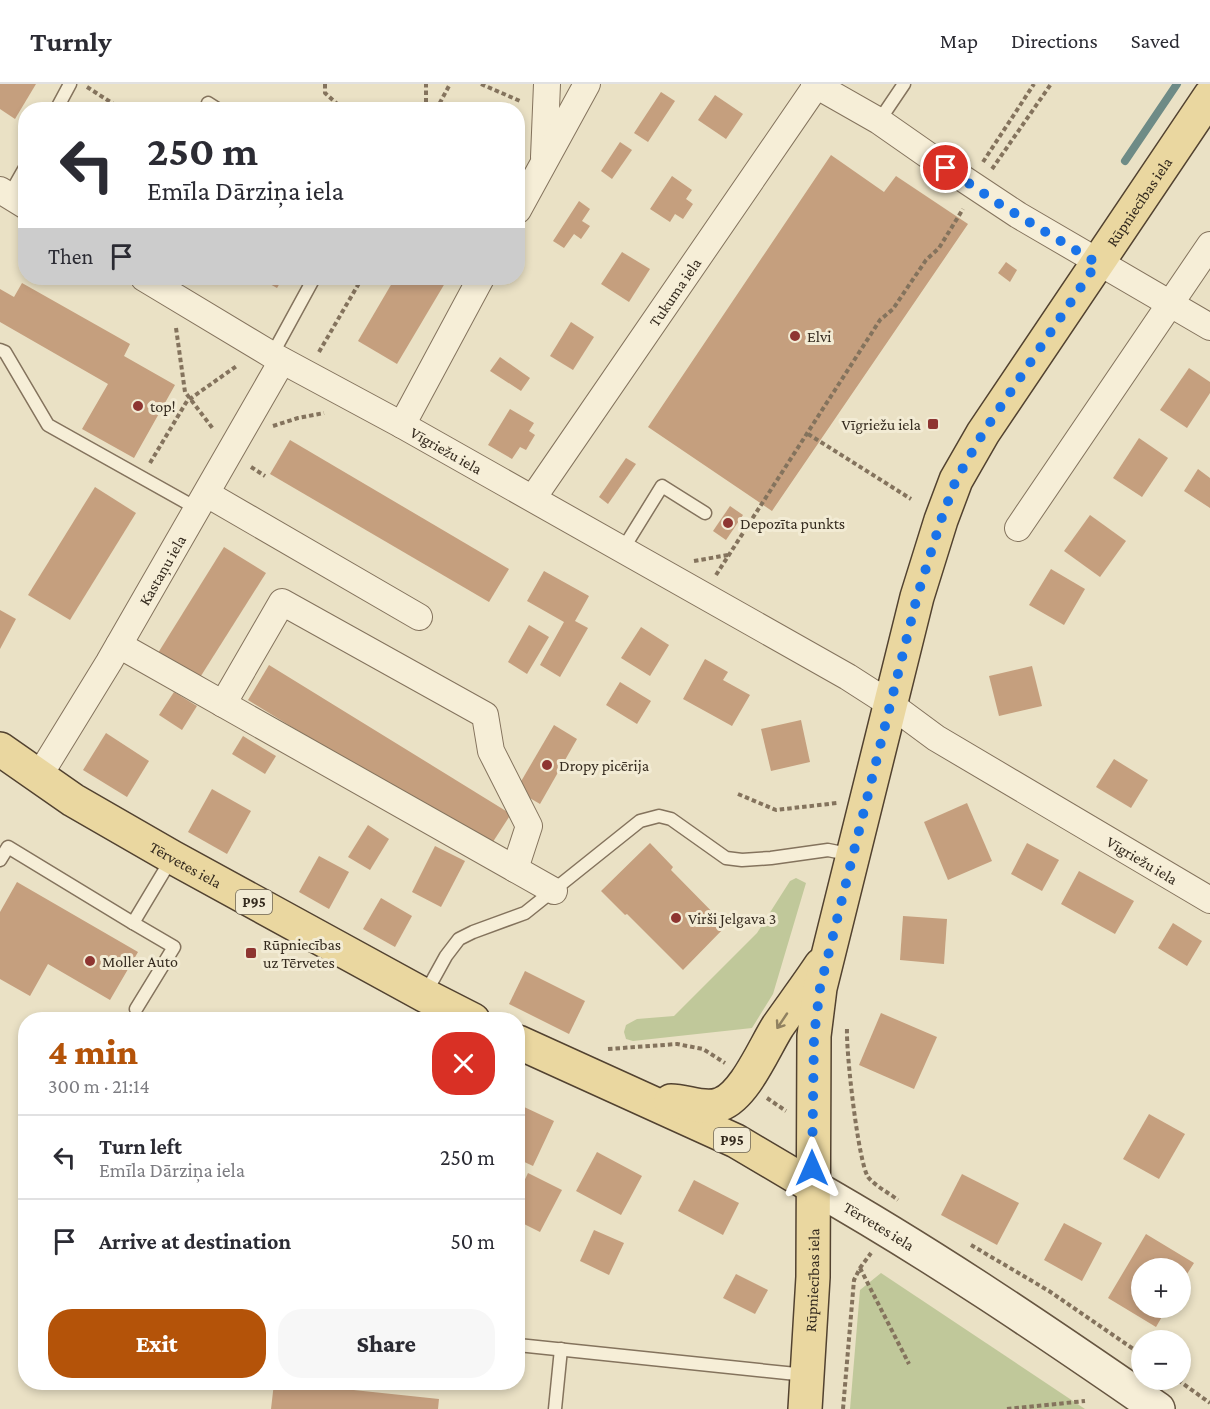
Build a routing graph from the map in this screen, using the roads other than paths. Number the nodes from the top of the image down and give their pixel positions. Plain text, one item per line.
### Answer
1 (70, 84) edge
2 (547, 84) edge
3 (587, 84) edge
4 (904, 84) edge
5 (815, 85) edge
6 (1210, 96) edge
7 (60, 102) edge
8 (879, 120) junction
9 (544, 160) junction
10 (525, 197) edge
11 (1210, 245) edge
12 (1097, 263) junction
13 (156, 285) edge
14 (311, 285) edge
15 (477, 285) edge
16 (1170, 304) junction
17 (1210, 327) edge
18 (0, 350) edge
19 (277, 358) junction
20 (402, 425) junction
21 (533, 498) junction
22 (203, 502) junction
23 (705, 513) dead end
24 (1018, 528) dead end
25 (623, 549) junction
26 (419, 617) dead end
27 (119, 645) junction
28 (223, 704) junction
29 (890, 704) junction
30 (0, 749) edge
31 (39, 776) junction
32 (854, 855) junction
33 (172, 857) junction
34 (0, 860) edge
35 (515, 869) junction
36 (554, 891) junction
37 (1210, 900) edge
38 (133, 923) junction
39 (828, 956) junction
40 (424, 995) junction
41 (136, 1009) dead end
42 (457, 1012) edge
43 (525, 1045) edge
44 (648, 1101) junction
45 (812, 1186) junction
46 (525, 1346) edge
47 (561, 1349) junction
48 (808, 1375) junction
49 (555, 1409) edge
50 (805, 1409) edge
51 (1158, 1409) edge

1 - 7 lane
2 - 9 street
3 - 9 street
4 - 8 lane
5 - 8 street
5 - 21 street, Tukuma iela
6 - 12 main road, Rūpniecības iela
8 - 12 street
9 - 10 street
11 - 16 street
12 - 16 street
12 - 29 main road, Rūpniecības iela
13 - 19 street, Vīgriežu iela
14 - 19 lane
15 - 20 street
16 - 17 street
16 - 24 street
18 - 22 lane
19 - 20 street, Vīgriežu iela
19 - 22 street, Kastaņu iela
20 - 21 street, Vīgriežu iela
21 - 25 street, Vīgriežu iela
22 - 26 street
22 - 27 street, Kastaņu iela
23 - 25 lane
25 - 29 street, Vīgriežu iela
27 - 28 street
27 - 31 street, Kastaņu iela
28 - 35 street
28 - 35 street
29 - 32 main road, Rūpniecības iela
29 - 37 street, Vīgriežu iela
30 - 31 main road, Tērvetes iela / P95
31 - 33 main road, Tērvetes iela / P95
32 - 36 lane
32 - 39 main road, Rūpniecības iela
33 - 38 lane
33 - 40 main road, Tērvetes iela / P95
34 - 38 lane
35 - 36 street
36 - 40 lane
38 - 41 lane
39 -> 44 main road
39 - 45 main road, Rūpniecības iela
40 - 42 main road, Tērvetes iela / P95
43 - 44 main road, Tērvetes iela / P95
44 - 45 main road, Tērvetes iela / P95
45 - 48 main road, Rūpniecības iela
45 - 51 main road, Tērvetes iela
46 - 47 lane
47 - 48 lane
47 - 49 lane
48 - 50 main road, Rūpniecības iela

